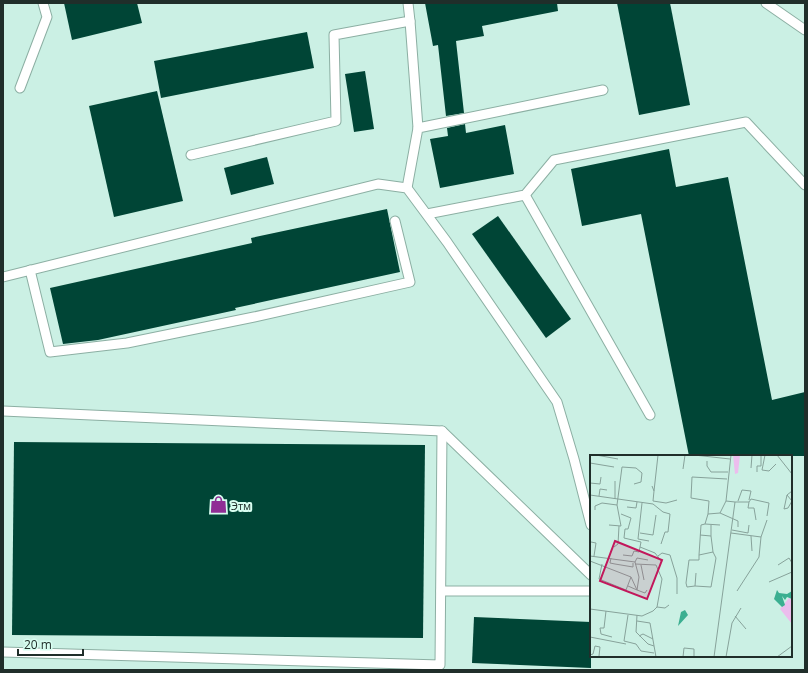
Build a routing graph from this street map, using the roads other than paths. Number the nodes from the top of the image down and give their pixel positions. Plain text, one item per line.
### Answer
1 (43, 3) edge
2 (408, 3) edge
3 (766, 3) edge
4 (410, 21) junction
5 (805, 30) edge
6 (20, 88) dead end
7 (603, 90) dead end
8 (418, 128) junction
9 (191, 155) dead end
10 (805, 185) edge
11 (407, 188) junction
12 (525, 195) junction
13 (426, 214) junction
14 (395, 221) dead end
15 (30, 270) junction
16 (3, 277) edge
17 (3, 411) edge
18 (650, 415) dead end
19 (442, 431) junction
20 (590, 521) edge
21 (590, 574) edge
22 (441, 591) junction
23 (590, 591) edge
24 (3, 652) edge

1 - 6 lane
2 - 4 lane
3 - 5 lane
4 - 8 lane
4 - 9 lane
7 - 8 lane
8 - 11 lane
10 - 12 lane
11 - 13 lane
11 - 15 lane
12 - 13 lane
12 - 18 lane
13 - 20 lane
14 - 15 lane
15 - 16 lane
17 - 19 lane
19 - 21 lane
19 - 22 lane
22 - 23 lane
22 - 24 lane

